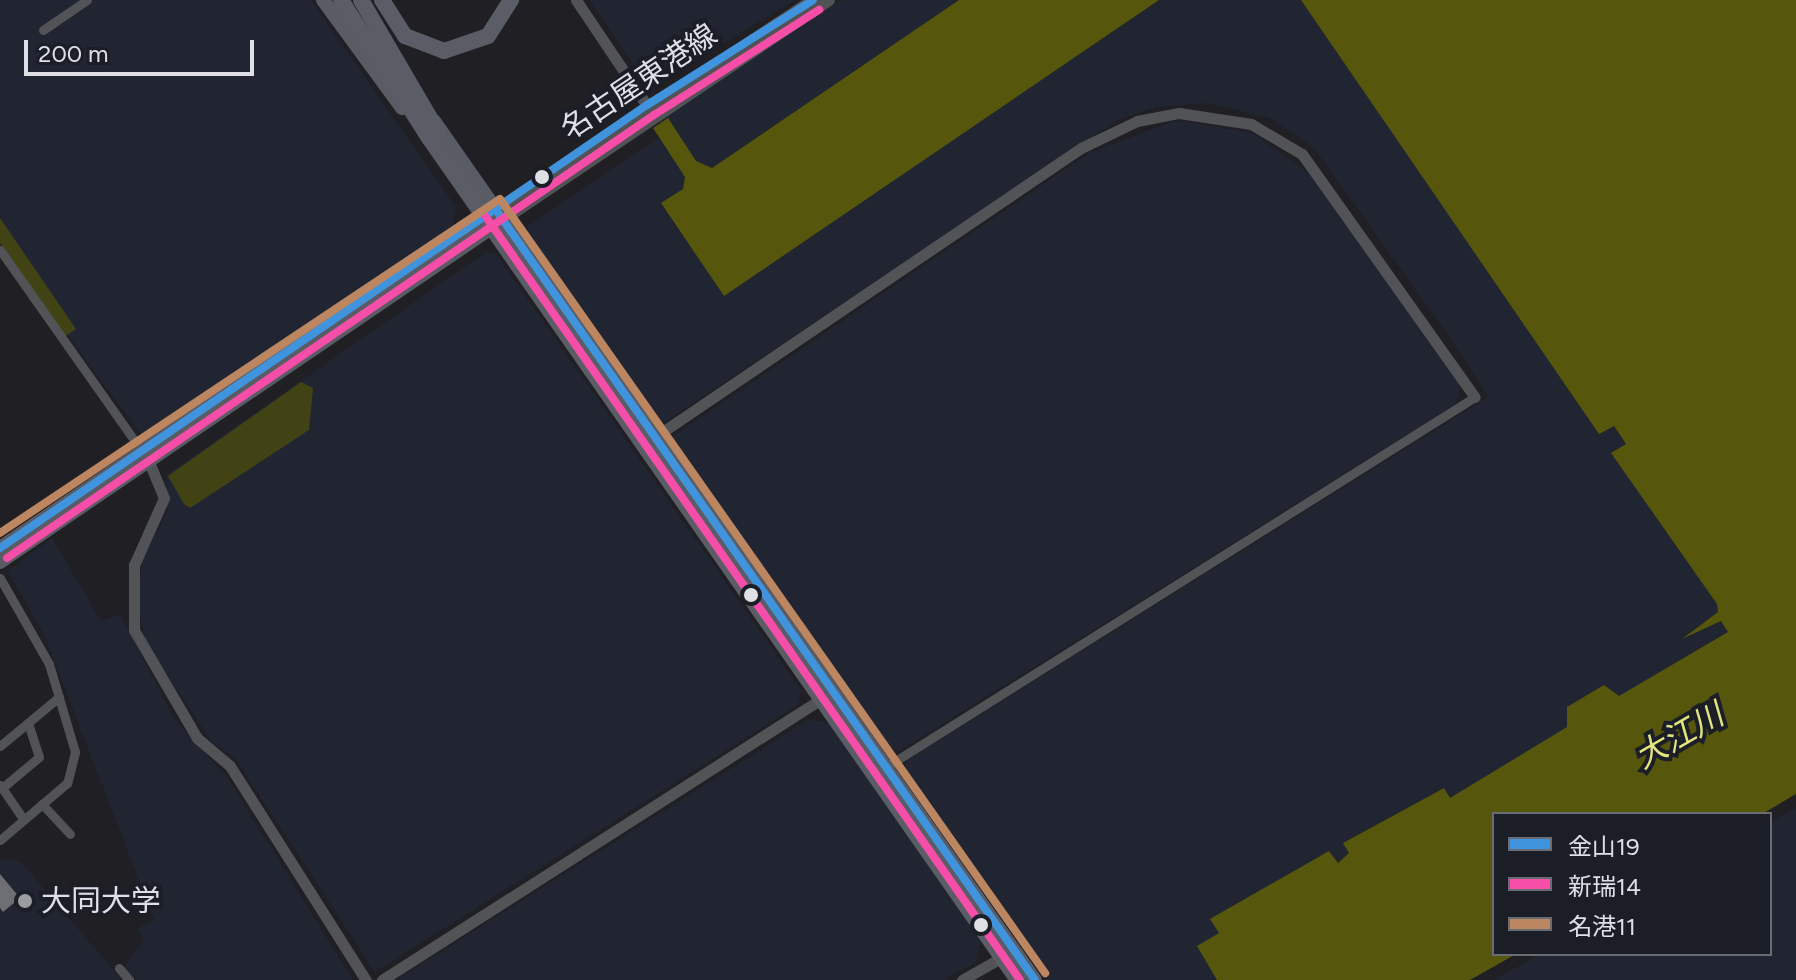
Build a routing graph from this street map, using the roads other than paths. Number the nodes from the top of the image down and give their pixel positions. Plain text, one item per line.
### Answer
1 (87, 0) edge
2 (323, 0) edge
3 (330, 0) edge
4 (341, 0) edge
5 (351, 0) edge
6 (361, 0) edge
7 (382, 0) edge
8 (392, 0) edge
9 (501, 0) edge
10 (511, 0) edge
11 (576, 0) edge
12 (813, 0) edge
13 (829, 0) edge
14 (43, 30) dead end
15 (649, 109) junction
16 (438, 132) junction
17 (493, 222) junction
18 (0, 250) edge
19 (1475, 397) joint
20 (656, 437) junction
21 (641, 447) junction
22 (146, 456) junction
23 (0, 548) edge
24 (0, 562) edge
25 (0, 578) edge
26 (59, 697) junction
27 (818, 701) junction
28 (28, 723) junction
29 (0, 746) edge
30 (887, 765) junction
31 (871, 777) junction
32 (1, 786) edge
33 (42, 804) junction
34 (24, 820) junction
35 (70, 834) dead end
36 (0, 840) edge
37 (999, 959) junction
38 (119, 968) dead end
39 (129, 980) edge
40 (366, 980) edge
41 (382, 980) edge
42 (962, 980) edge
43 (1016, 980) edge
44 (1033, 980) edge

1 - 14 street
2 - 17 main road
3 - 17 highway
4 - 17 highway
5 - 16 highway
5 - 17 main road
6 - 16 highway
7 - 10 highway
8 - 9 highway
11 - 15 street
12 - 15 main road, 名古屋東港線
13 - 15 main road, 名古屋東港線
15 - 17 main road, 名古屋東港線
16 - 44 highway
17 - 20 main road
17 - 21 main road
17 - 22 main road
17 - 43 highway
18 - 22 street
19 - 20 street
19 - 30 street
20 - 21 street
20 - 30 main road
21 - 27 main road
22 - 23 main road
22 - 24 main road
22 - 40 street
25 - 26 street
26 - 28 street
26 - 33 street
27 - 31 main road
27 - 41 street
28 - 29 street
28 - 32 street
30 - 31 street
30 - 44 main road
31 - 37 main road
32 - 34 street
33 - 34 street
33 - 35 street
34 - 36 street
37 - 42 street
37 - 43 main road
38 - 39 street

